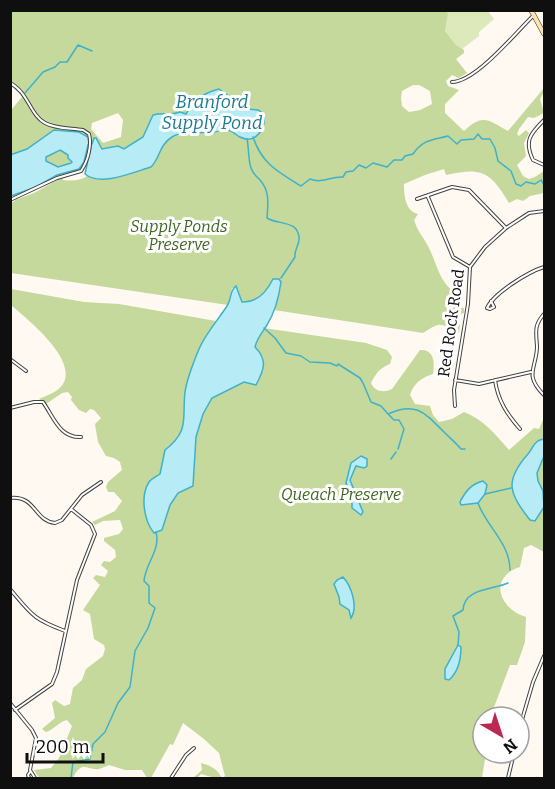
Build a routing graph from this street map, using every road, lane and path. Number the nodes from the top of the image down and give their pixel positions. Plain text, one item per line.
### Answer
1 (532, 13) edge
2 (544, 34) edge
3 (452, 82) dead end
4 (10, 83) edge
5 (544, 120) edge
6 (544, 165) edge
7 (428, 196) junction
8 (417, 199) dead end
9 (10, 200) edge
10 (544, 211) edge
11 (506, 228) junction
12 (470, 267) junction
13 (544, 267) edge
14 (491, 302) dead end
15 (544, 314) edge
16 (10, 359) edge
17 (26, 371) dead end
18 (531, 372) junction
19 (455, 380) junction
20 (495, 380) junction
21 (544, 395) edge
22 (455, 406) dead end
23 (10, 408) edge
24 (520, 429) dead end
25 (81, 436) dead end
26 (101, 482) dead end
27 (10, 498) edge
28 (71, 509) junction
29 (10, 589) edge
30 (65, 631) junction
31 (544, 656) edge
32 (10, 704) edge
33 (526, 705) edge
34 (15, 710) junction
35 (194, 748) dead end
36 (30, 772) junction
37 (29, 778) edge
38 (35, 778) edge
39 (171, 778) edge

1 - 2 main road
1 - 3 street
4 - 9 street
5 - 6 street
7 - 8 street
7 - 11 street
7 - 12 street
10 - 11 street, Red Rock Road
11 - 12 street, Red Rock Road
12 - 19 street, Red Rock Road
13 - 14 street
15 - 18 street
16 - 17 street
18 - 20 street
18 - 21 street
19 - 20 street
19 - 22 street, Red Rock Road
20 - 24 street
23 - 25 street
26 - 28 street
27 - 28 street
28 - 30 street
29 - 30 street
30 - 34 street
31 - 33 street
32 - 34 street
34 - 36 street
35 - 39 street
36 - 37 street
36 - 38 street

